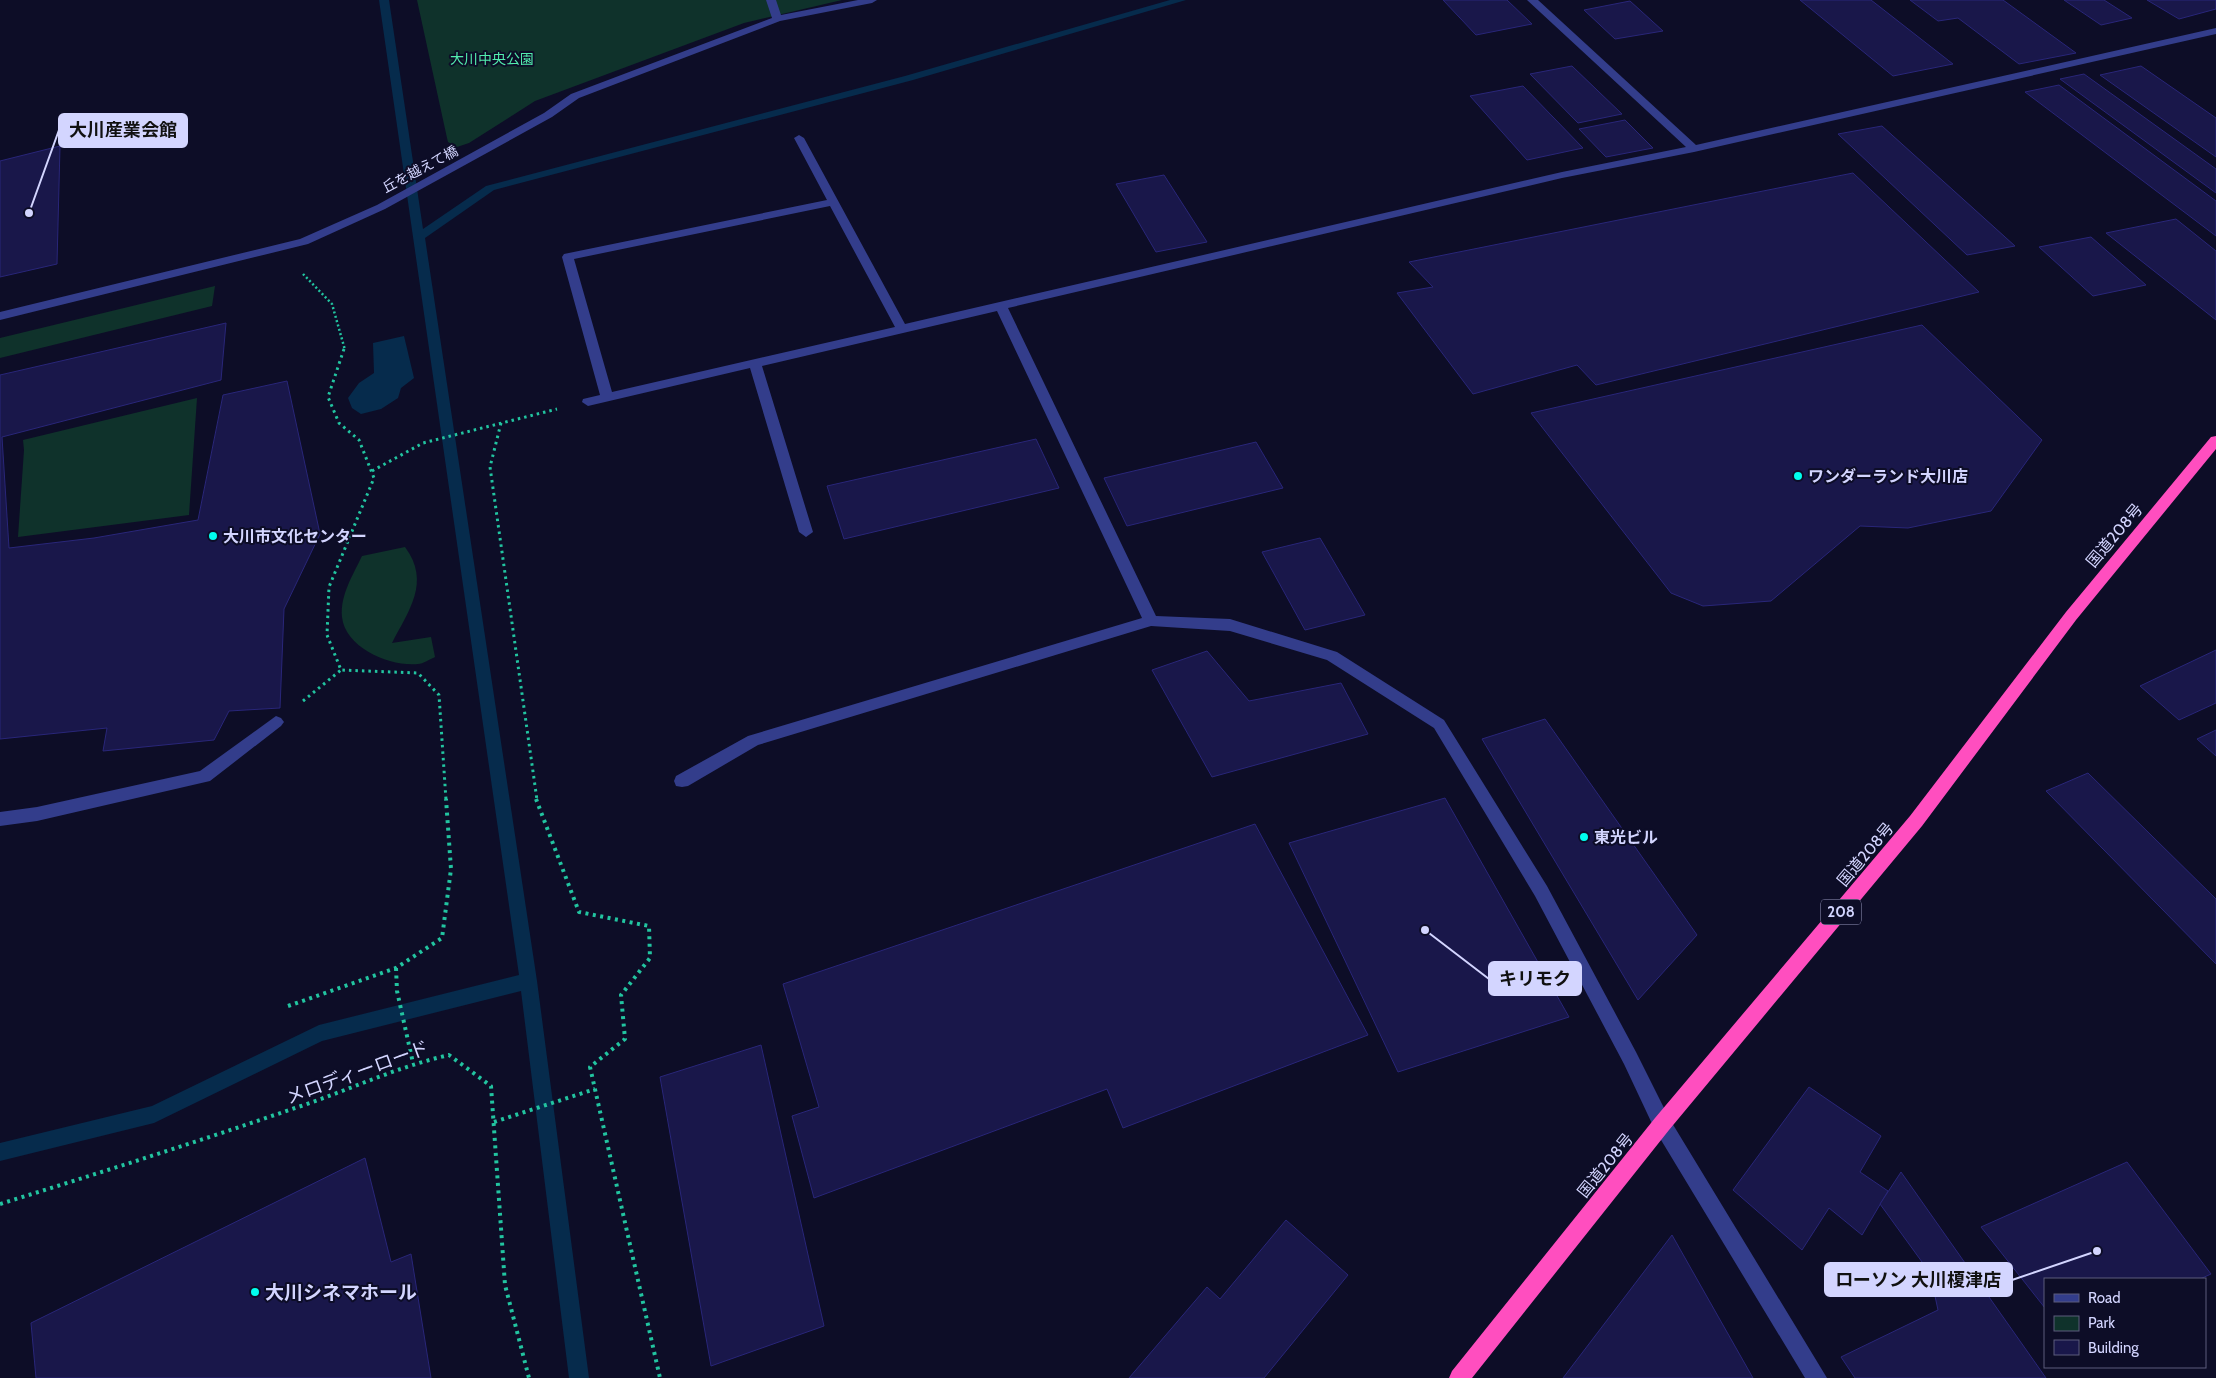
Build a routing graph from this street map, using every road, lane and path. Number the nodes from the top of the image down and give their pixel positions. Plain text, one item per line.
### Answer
1 (770, 0) edge
2 (872, 0) edge
3 (1532, 0) edge
4 (777, 19) junction
5 (2216, 31) edge
6 (799, 138) dead end
7 (1694, 149) junction
8 (834, 202) junction
9 (300, 270) dead end
10 (1001, 306) junction
11 (0, 316) edge
12 (902, 329) junction
13 (755, 363) junction
14 (607, 397) junction
15 (588, 402) joint
16 (501, 423) junction
17 (2216, 440) edge
18 (372, 472) junction
19 (806, 532) dead end
20 (1151, 621) junction
21 (341, 670) junction
22 (276, 722) joint
23 (682, 781) dead end
24 (0, 819) edge
25 (396, 968) junction
26 (288, 1006) dead end
27 (413, 1063) junction
28 (595, 1090) junction
29 (494, 1122) junction
30 (1662, 1124) junction
31 (0, 1204) edge
32 (529, 1378) edge
33 (660, 1378) edge
34 (1459, 1378) edge
35 (1817, 1378) edge

1 - 4 street
2 - 4 street, 丘を越えて橋
3 - 7 street
4 - 11 street, 丘を越えて橋
5 - 7 street
6 - 8 street
7 - 10 street
8 - 12 street
8 - 14 street
9 - 18 path
10 - 12 street
10 - 20 street
12 - 13 street
13 - 14 street
13 - 19 street
14 - 15 street
15 - 16 path
16 - 18 path
16 - 28 path
17 - 30 highway, 国道208号 / 208
18 - 21 path
20 - 23 street
20 - 30 street
21 - 22 path
21 - 25 path
22 - 24 street
25 - 26 path
25 - 27 path
27 - 29 path, メロディーロード
27 - 31 path, メロディーロード
28 - 29 path
28 - 33 path
29 - 32 path, メロディーロード
30 - 34 highway, 国道208号 / 208
30 - 35 street

